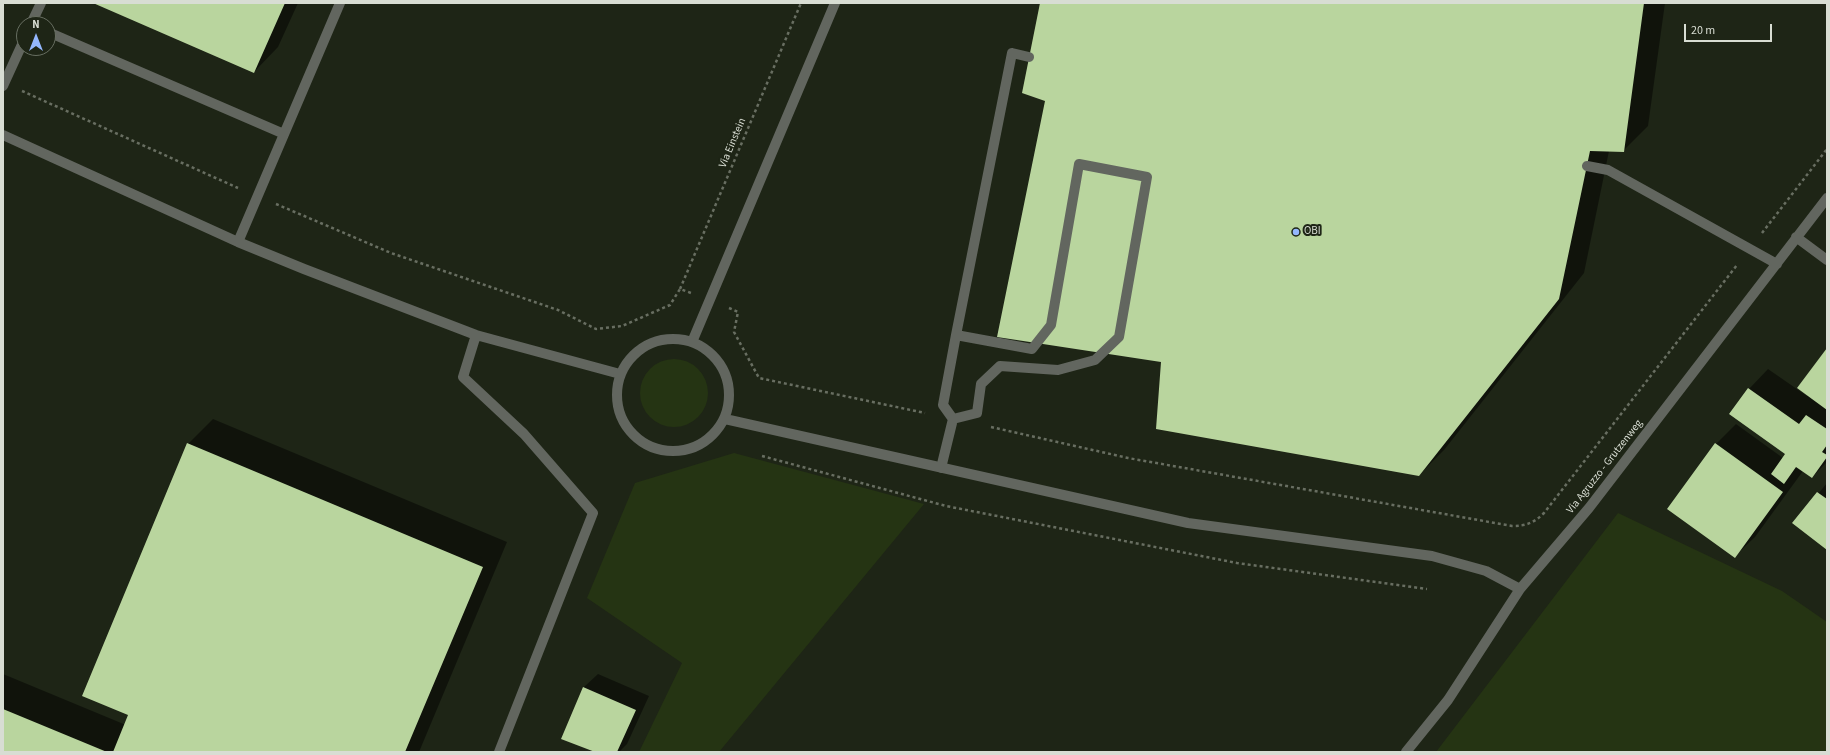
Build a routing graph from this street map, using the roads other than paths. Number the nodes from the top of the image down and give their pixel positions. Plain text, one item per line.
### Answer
1 (41, 3) edge
2 (340, 3) edge
3 (835, 3) edge
4 (35, 16) edge
5 (56, 35) edge
6 (17, 56) edge
7 (1029, 57) dead end
8 (3, 86) edge
9 (284, 134) junction
10 (3, 135) edge
11 (1587, 166) dead end
12 (1827, 198) edge
13 (1796, 237) junction
14 (238, 242) junction
15 (1827, 260) edge
16 (1777, 264) junction
17 (476, 334) junction
18 (956, 335) junction
19 (692, 342) junction
20 (620, 374) junction
21 (725, 419) junction
22 (953, 419) junction
23 (941, 468) junction
24 (1520, 589) junction
25 (499, 752) edge
26 (1406, 752) edge

1 - 4 street
2 - 9 street
3 - 19 street
5 - 9 street
6 - 8 street
7 - 18 street
9 - 14 street
10 - 14 street
11 - 16 street
12 - 13 street, Via Agruzzo - Grutzenweg
13 - 15 street
13 - 16 street, Via Agruzzo - Grutzenweg
14 - 17 street
16 - 24 street, Via Agruzzo - Grutzenweg
17 - 20 street
17 - 25 street
18 - 22 street
18 - 22 street
19 - 20 street
19 - 21 street
20 - 21 street
21 - 23 street
22 - 23 street
23 - 24 street
24 - 26 street, Via Agruzzo - Grutzenweg

